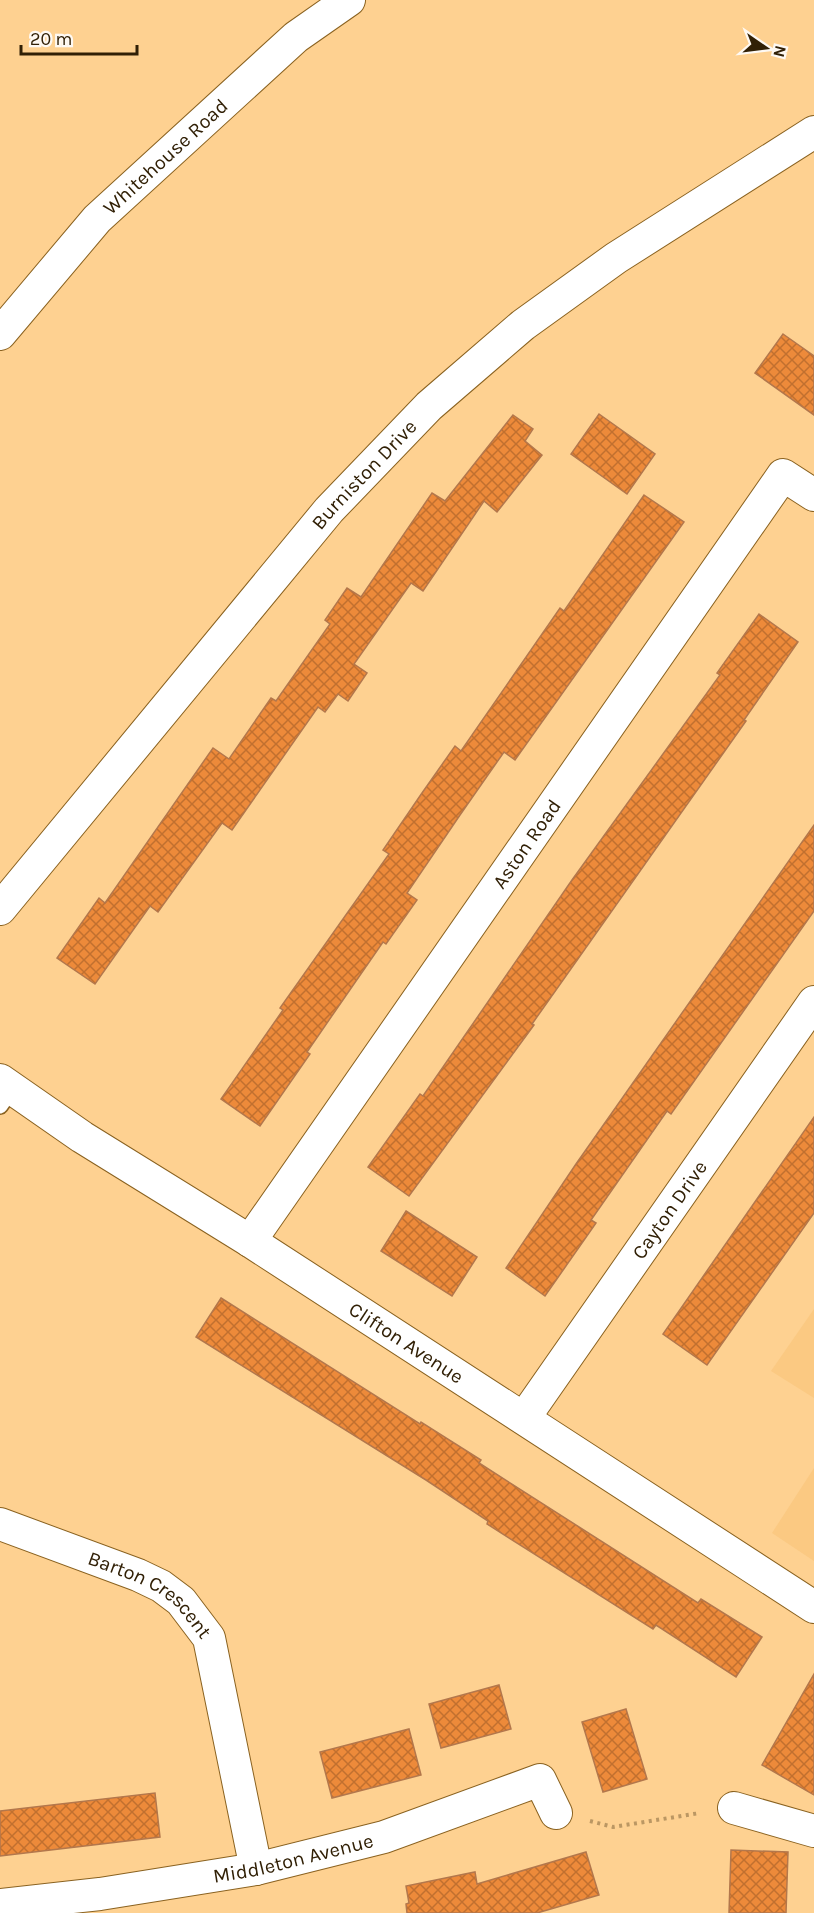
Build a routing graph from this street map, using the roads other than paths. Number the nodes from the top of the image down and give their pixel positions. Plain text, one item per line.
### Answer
1 (349, 0) edge
2 (814, 132) edge
3 (0, 334) edge
4 (814, 495) edge
5 (0, 909) edge
6 (814, 1002) edge
7 (4, 1092) edge
8 (250, 1241) junction
9 (524, 1418) junction
10 (0, 1524) edge
11 (814, 1607) edge
12 (734, 1808) road end
13 (556, 1813) road end
14 (814, 1831) edge
15 (256, 1869) junction
16 (0, 1905) edge

1 - 3 street, Whitehouse Road
2 - 5 street, Burniston Drive
4 - 8 street, Aston Road
6 - 9 street, Cayton Drive
7 - 8 street, Clifton Avenue
8 - 9 street, Clifton Avenue
9 - 11 street, Clifton Avenue
10 - 15 street, Barton Crescent
12 - 14 street
13 - 15 street, Middleton Avenue
15 - 16 street, Middleton Avenue

